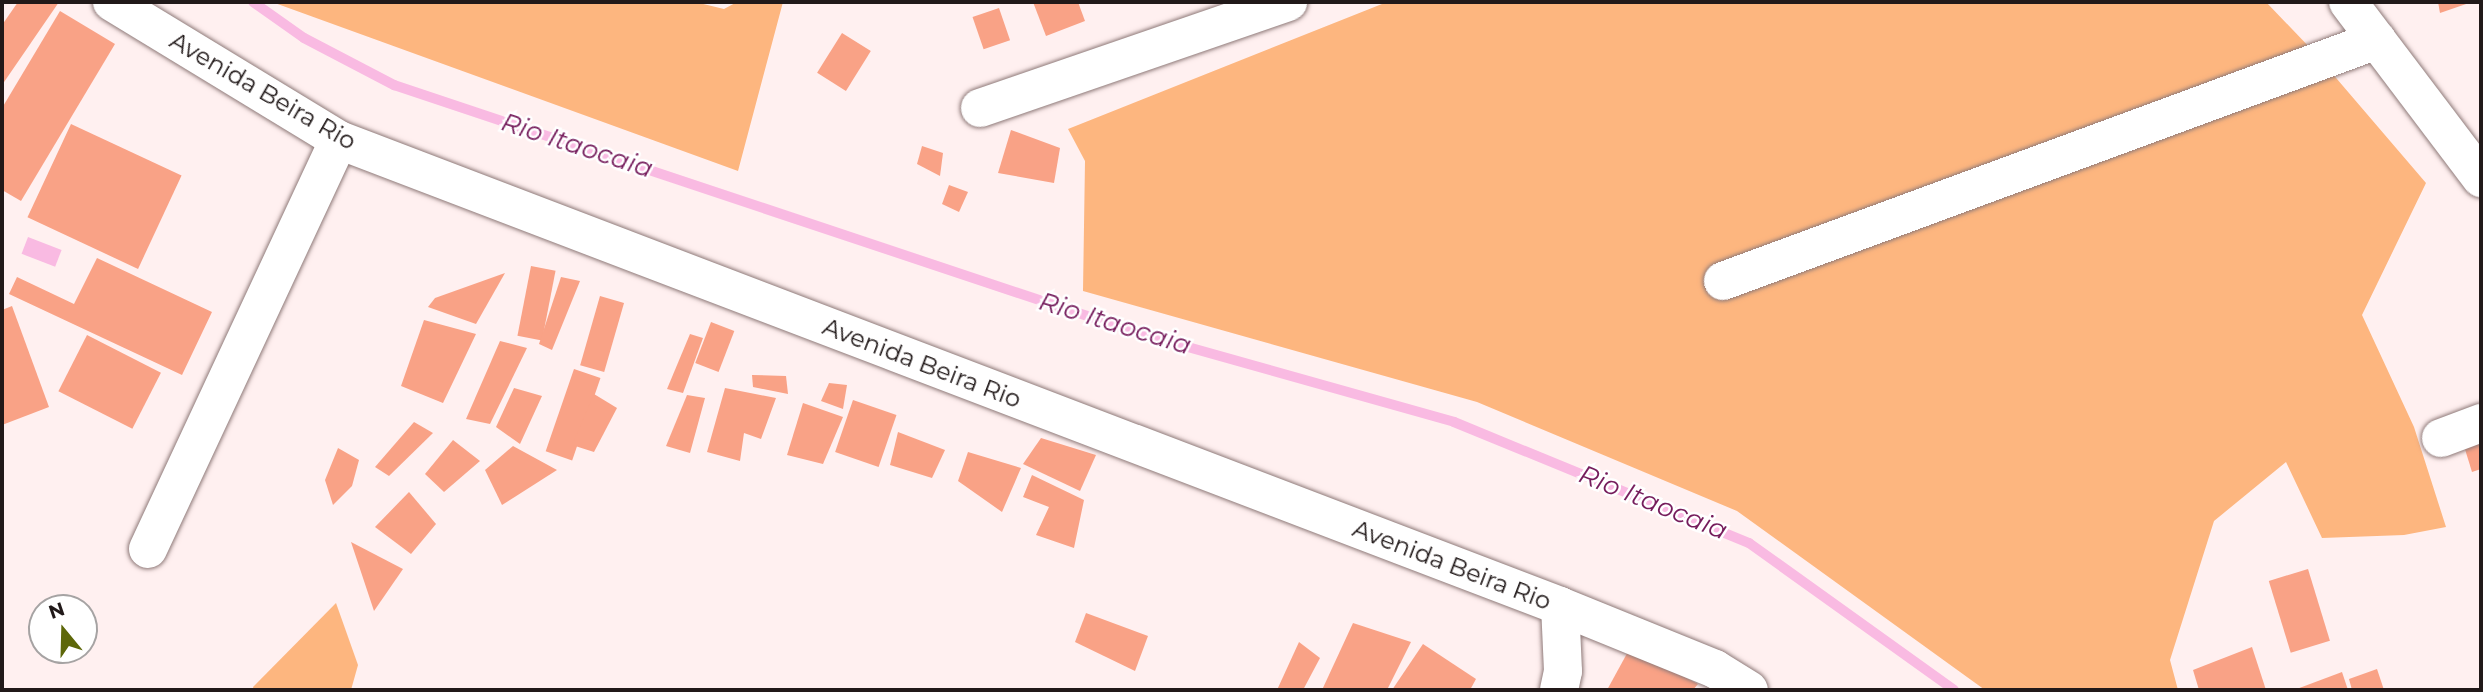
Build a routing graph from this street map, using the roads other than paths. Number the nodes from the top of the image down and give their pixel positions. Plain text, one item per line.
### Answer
1 (112, 2) edge
2 (1288, 2) edge
3 (2348, 2) edge
4 (2377, 40) junction
5 (980, 108) dead end
6 (339, 140) junction
7 (2481, 178) edge
8 (1723, 281) dead end
9 (2481, 423) edge
10 (2441, 438) dead end
11 (148, 549) dead end
12 (1560, 606) junction
13 (1559, 690) edge
14 (1749, 690) edge

1 - 6 street, Avenida Beira Rio
2 - 5 street
3 - 4 street
4 - 7 street
4 - 8 street
6 - 11 street
6 - 12 street, Avenida Beira Rio
9 - 10 street
12 - 13 street
12 - 14 street, Avenida Beira Rio

